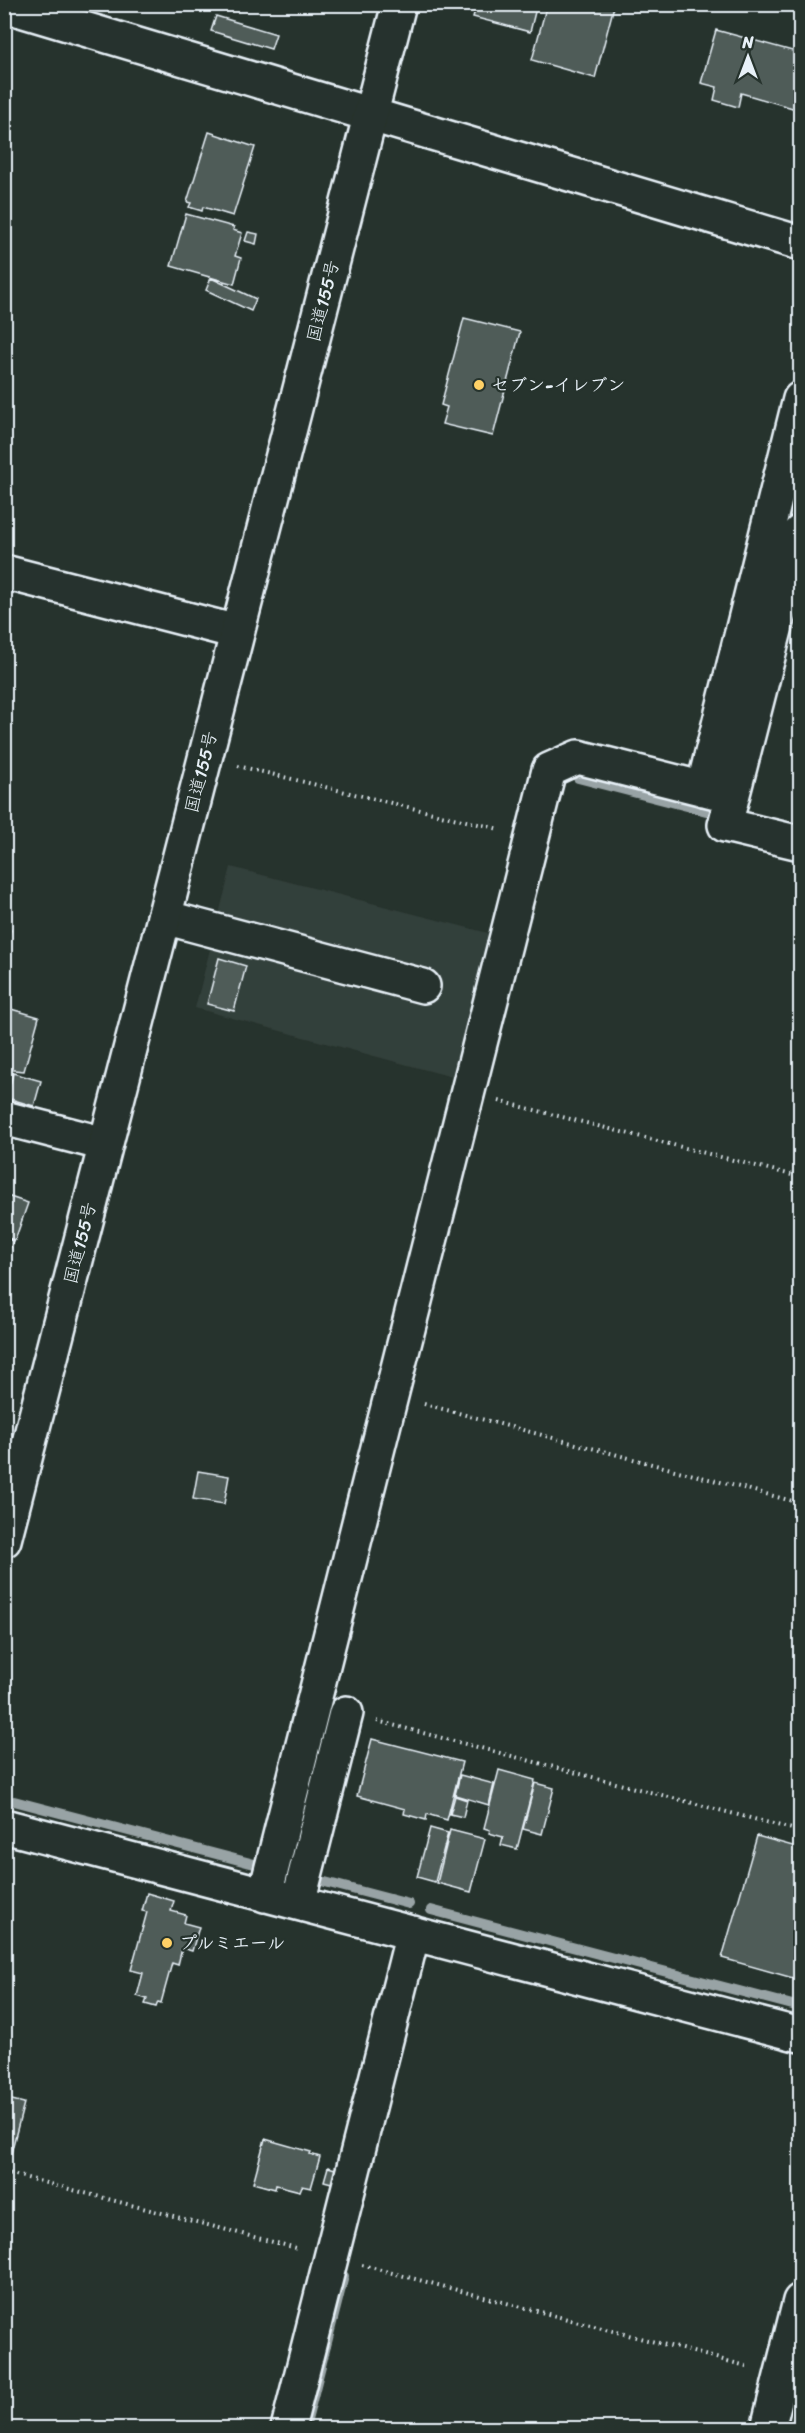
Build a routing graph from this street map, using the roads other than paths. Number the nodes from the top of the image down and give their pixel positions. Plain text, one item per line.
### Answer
1 (399, 4) edge
2 (4, 5) edge
3 (45, 11) edge
4 (371, 115) junction
5 (801, 243) edge
6 (800, 403) edge
7 (801, 532) edge
8 (4, 572) edge
9 (237, 633) junction
10 (718, 792) junction
11 (801, 843) edge
12 (164, 917) junction
13 (423, 986) dead end
14 (4, 1118) edge
15 (105, 1144) junction
16 (4, 1539) edge
17 (346, 1713) road end
18 (4, 1826) edge
19 (265, 1894) junction
20 (298, 1903) junction
21 (413, 1933) junction
22 (801, 2035) edge
23 (801, 2301) edge
24 (288, 2428) edge
25 (768, 2428) edge

1 - 4 main road, 国道155号
2 - 3 main road
3 - 4 main road
4 - 5 main road
4 - 9 main road, 国道155号
6 - 10 main road
7 - 10 main road
8 - 9 main road
9 - 12 main road, 国道155号
10 - 11 main road
10 - 19 main road
12 - 13 main road
12 - 15 main road, 国道155号
14 - 15 main road
15 - 16 main road, 国道155号
17 - 20 main road
18 - 19 main road
19 - 20 main road
20 - 21 main road
21 - 22 main road
21 - 24 main road
23 - 25 main road

